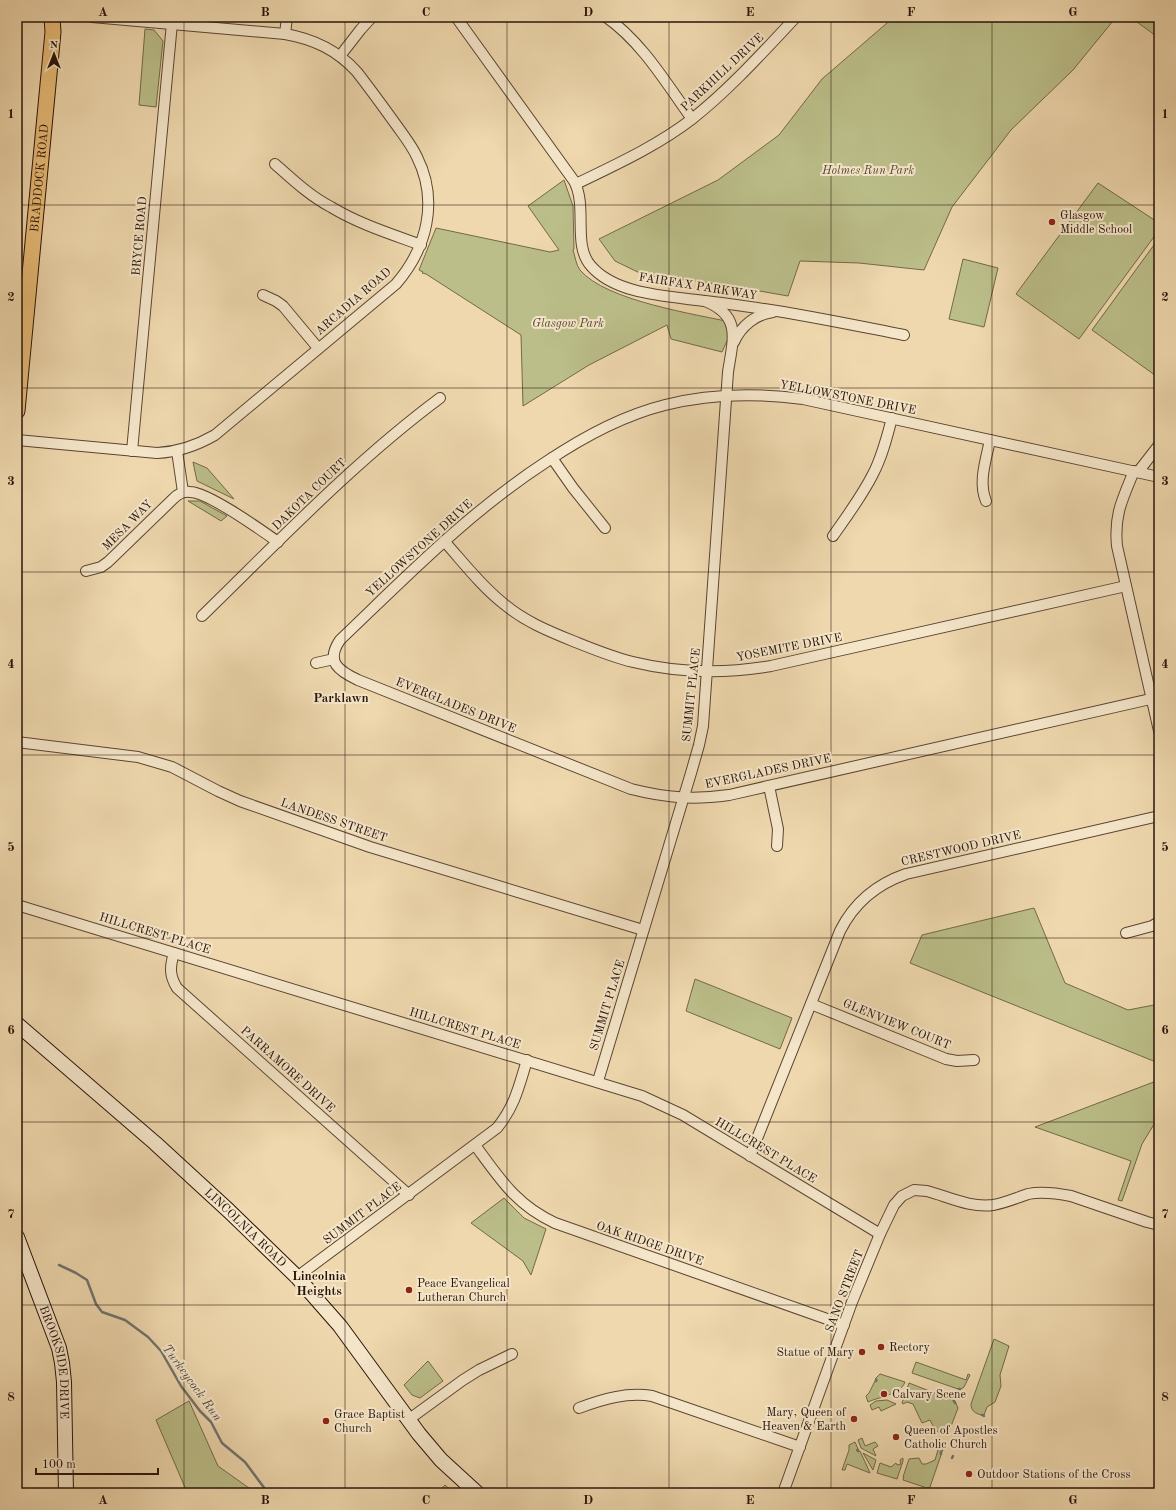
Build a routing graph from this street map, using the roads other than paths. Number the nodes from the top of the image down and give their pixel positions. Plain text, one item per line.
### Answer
1 (52, 17) edge
2 (92, 17) edge
3 (287, 17) edge
4 (372, 17) edge
5 (456, 17) edge
6 (606, 17) edge
7 (782, 17) edge
8 (793, 21) edge
9 (172, 23) junction
10 (285, 34) junction
11 (340, 56) junction
12 (692, 119) junction
13 (275, 164) dead end
14 (576, 184) junction
15 (421, 245) junction
16 (262, 295) dead end
17 (705, 301) junction
18 (784, 312) junction
19 (904, 335) dead end
20 (732, 346) junction
21 (318, 348) junction
22 (726, 395) junction
23 (440, 398) dead end
24 (17, 410) edge
25 (892, 418) junction
26 (17, 440) edge
27 (990, 440) junction
28 (1159, 444) edge
29 (132, 451) junction
30 (177, 451) junction
31 (552, 458) junction
32 (1136, 472) junction
33 (1159, 477) edge
34 (183, 492) junction
35 (986, 501) dead end
36 (605, 528) dead end
37 (833, 536) dead end
38 (444, 540) junction
39 (278, 542) junction
40 (86, 571) dead end
41 (1126, 586) junction
42 (202, 616) dead end
43 (334, 659) junction
44 (316, 663) dead end
45 (707, 672) junction
46 (1155, 698) edge
47 (1159, 731) edge
48 (17, 742) edge
49 (769, 786) junction
50 (683, 798) junction
51 (1159, 816) edge
52 (776, 846) dead end
53 (17, 905) edge
54 (1159, 922) edge
55 (643, 930) junction
56 (1126, 933) dead end
57 (174, 953) junction
58 (811, 1004) junction
59 (17, 1024) edge
60 (527, 1060) junction
61 (974, 1060) dead end
62 (598, 1082) junction
63 (475, 1145) junction
64 (750, 1156) junction
65 (408, 1195) junction
66 (1159, 1225) edge
67 (880, 1234) junction
68 (17, 1237) edge
69 (297, 1278) junction
70 (844, 1325) junction
71 (512, 1354) dead end
72 (579, 1408) dead end
73 (408, 1420) junction
74 (800, 1447) junction
75 (66, 1493) edge
76 (477, 1493) edge
77 (783, 1493) edge

1 - 24 main road, BRADDOCK ROAD
2 - 9 street, ARCADIA ROAD
3 - 10 street
4 - 11 street
5 - 14 street, FAIRFAX PARKWAY
6 - 12 street
7 - 8 street
8 - 12 street, PARKHILL DRIVE
9 - 10 street, ARCADIA ROAD
9 - 29 street, BRYCE ROAD
10 - 11 street, ARCADIA ROAD
11 - 15 street, ARCADIA ROAD
12 - 14 street, PARKHILL DRIVE
13 - 15 street
14 - 17 street, FAIRFAX PARKWAY
15 - 21 street, ARCADIA ROAD
16 - 21 street
17 - 18 street, FAIRFAX PARKWAY
17 - 20 street, SUMMIT PLACE
18 - 19 street, FAIRFAX PARKWAY
18 - 20 street, SUMMIT PLACE
20 - 22 street, SUMMIT PLACE
21 - 30 street, ARCADIA ROAD
22 - 25 street, YELLOWSTONE DRIVE
22 - 31 street, YELLOWSTONE DRIVE
22 - 45 street, SUMMIT PLACE
23 - 39 street, DAKOTA COURT
25 - 27 street, YELLOWSTONE DRIVE
25 - 37 street
26 - 29 street, ARCADIA ROAD
27 - 32 street, YELLOWSTONE DRIVE
27 - 35 street
28 - 32 street
29 - 30 street, ARCADIA ROAD
30 - 34 street
31 - 36 street
31 - 38 street, YELLOWSTONE DRIVE
32 - 33 street, YELLOWSTONE DRIVE
32 - 41 street
34 - 39 street
34 - 40 street, MESA WAY
38 - 43 street, YELLOWSTONE DRIVE
38 - 45 street, YOSEMITE DRIVE
39 - 42 street, DAKOTA COURT
41 - 45 street, YOSEMITE DRIVE
41 - 46 street
43 - 44 street
43 - 50 street, EVERGLADES DRIVE
45 - 50 street, SUMMIT PLACE
46 - 47 street
46 - 49 street, EVERGLADES DRIVE
48 - 55 street, LANDESS STREET
49 - 50 street, EVERGLADES DRIVE
49 - 52 street
50 - 55 street, SUMMIT PLACE
51 - 58 street, CRESTWOOD DRIVE
53 - 57 street, HILLCREST PLACE
54 - 56 street
55 - 62 street, SUMMIT PLACE
57 - 60 street, HILLCREST PLACE
57 - 65 street, PARRAMORE DRIVE
58 - 61 street, GLENVIEW COURT
58 - 64 street, CRESTWOOD DRIVE
59 - 69 main road, LINCOLNIA ROAD
60 - 62 street, HILLCREST PLACE
60 - 63 street, SUMMIT PLACE
62 - 64 street, HILLCREST PLACE
63 - 65 street, SUMMIT PLACE
63 - 70 street, OAK RIDGE DRIVE
64 - 67 street, HILLCREST PLACE
65 - 69 street, SUMMIT PLACE
66 - 67 street, SANO STREET
67 - 70 street, SANO STREET
68 - 75 main road, BROOKSIDE DRIVE
69 - 73 main road, LINCOLNIA ROAD
70 - 74 street, SANO STREET
71 - 73 street
72 - 74 street
73 - 76 main road, LINCOLNIA ROAD
74 - 77 street, SANO STREET

